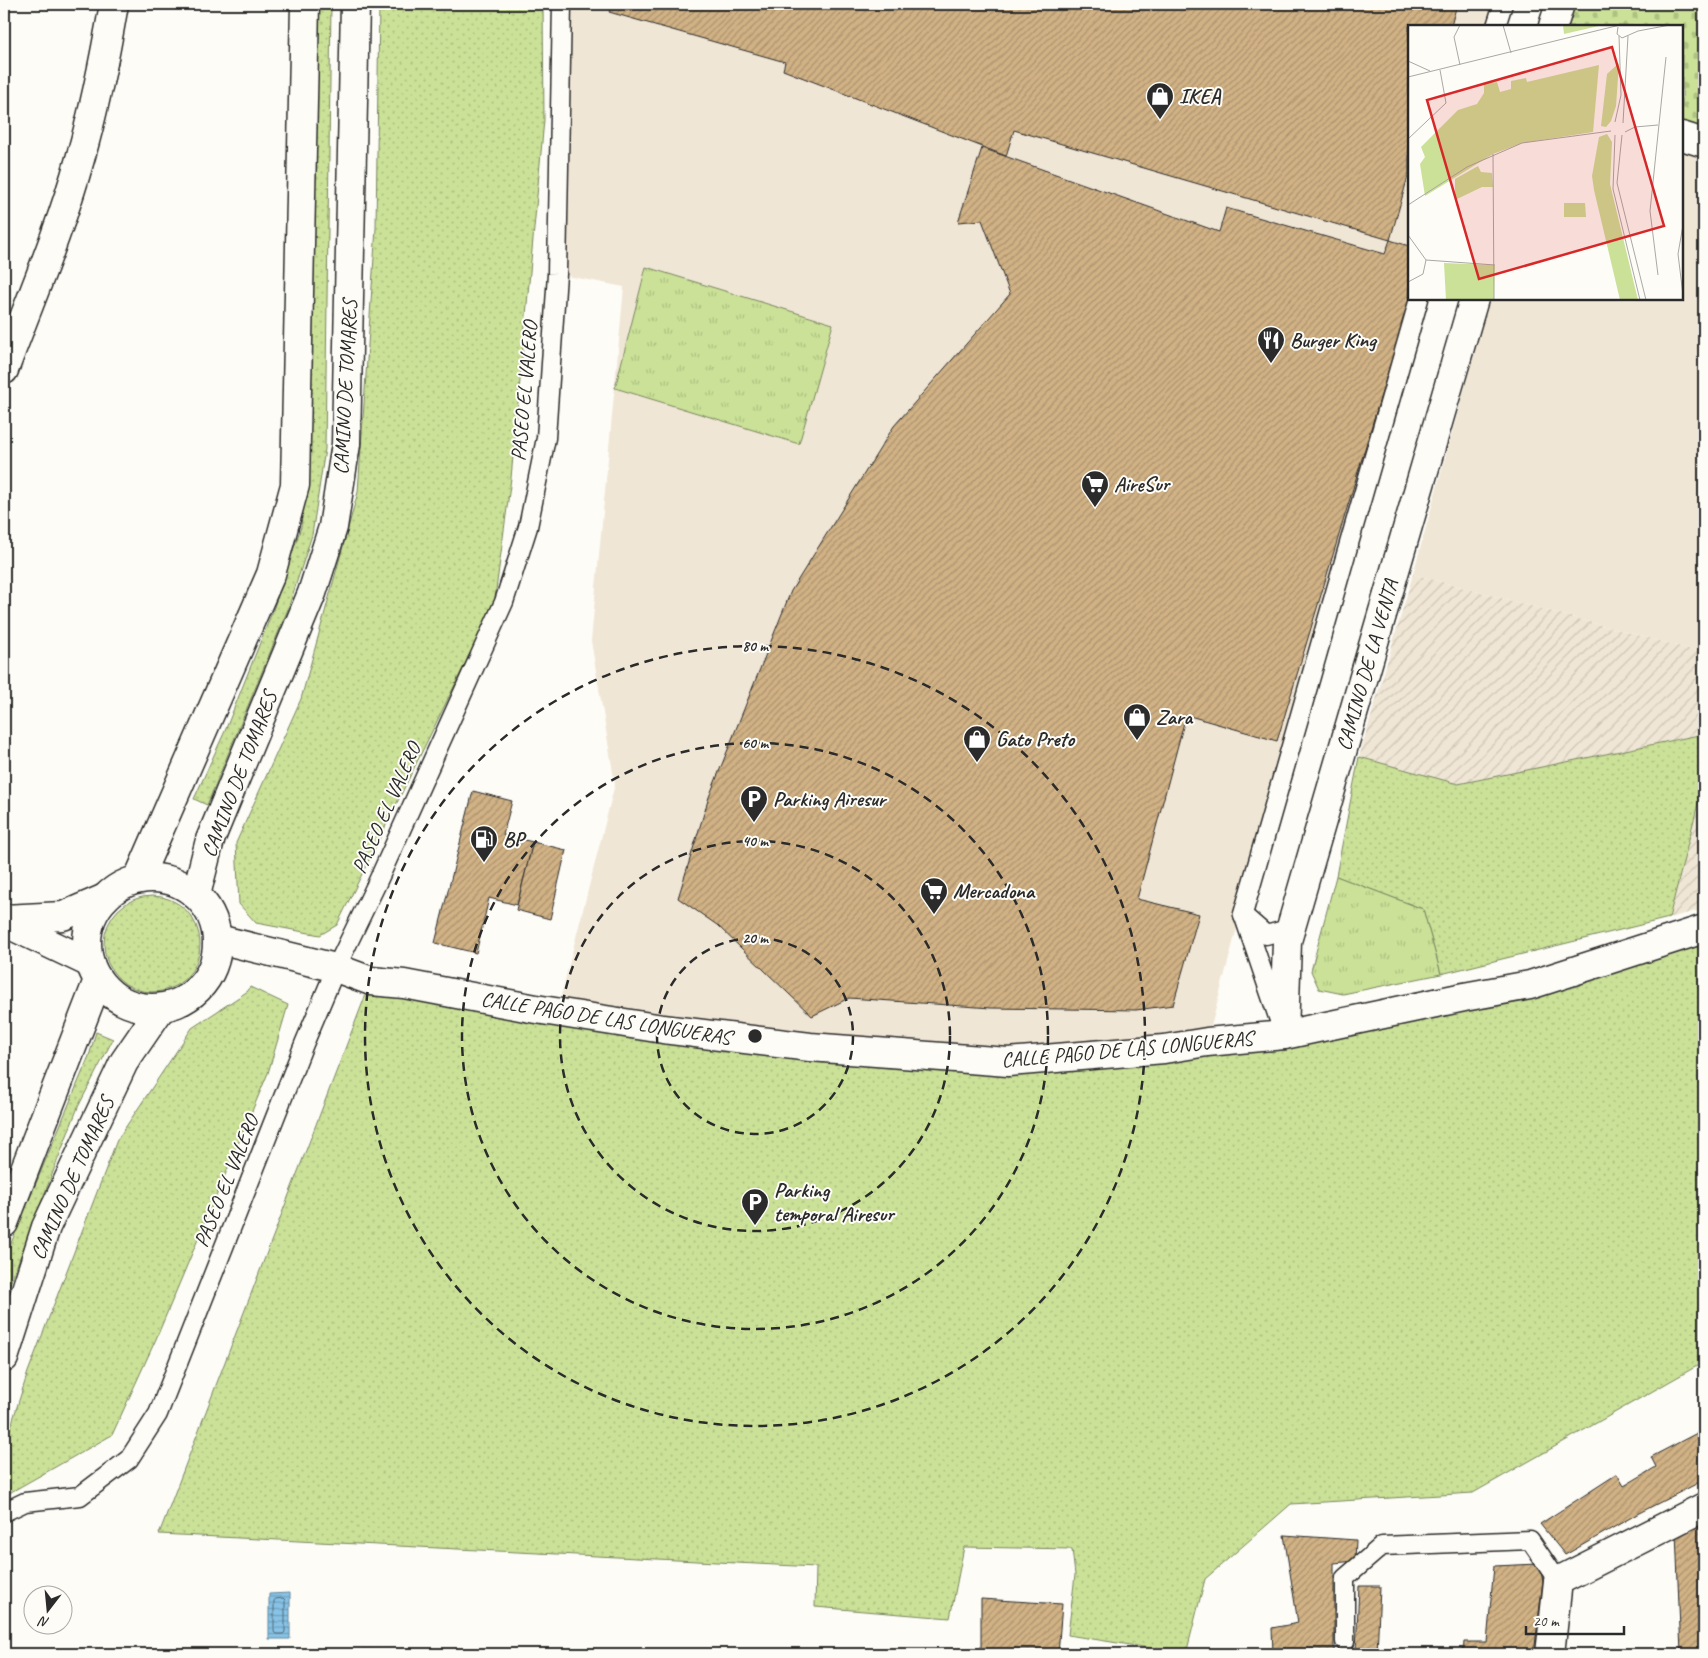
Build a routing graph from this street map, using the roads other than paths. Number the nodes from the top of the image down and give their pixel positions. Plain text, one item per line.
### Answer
1 (114, 4) edge
2 (304, 4) edge
3 (355, 4) edge
4 (562, 4) edge
5 (1503, 4) edge
6 (1560, 4) edge
7 (1496, 25) edge
8 (1553, 25) edge
9 (1683, 136) edge
10 (1704, 143) edge
11 (1419, 300) edge
12 (1474, 300) edge
13 (4, 370) edge
14 (138, 879) junction
15 (196, 895) junction
16 (105, 898) junction
17 (1243, 914) junction
18 (4, 920) edge
19 (1291, 928) junction
20 (1704, 929) edge
21 (218, 939) junction
22 (336, 968) junction
23 (94, 971) junction
24 (161, 1008) junction
25 (1284, 1035) junction
26 (4, 1224) edge
27 (4, 1358) edge
28 (1704, 1506) edge
29 (4, 1512) edge
30 (1558, 1581) junction
31 (1345, 1642) dead end
32 (1550, 1654) edge

1 - 13 street
2 - 14 street
3 - 15 street, CAMINO DE TOMARES
4 - 22 lane, PASEO EL VALERO
5 - 7 lane
6 - 8 street
9 - 10 street
11 - 17 lane
12 - 19 street, CAMINO DE LA VENTA
14 - 15 street
14 - 16 street
15 - 21 street
16 - 18 street
16 - 23 street
17 - 19 lane
17 - 25 lane
18 - 23 street
19 - 25 street, CAMINO DE LA VENTA
20 - 25 street, CALLE PAGO DE LAS LONGUERAS
21 - 22 street, CALLE PAGO DE LAS LONGUERAS
21 - 24 street
22 - 25 street, CALLE PAGO DE LAS LONGUERAS
22 - 29 lane, PASEO EL VALERO
23 - 24 street
23 - 26 street, CAMINO DE TOMARES
24 - 27 street, CAMINO DE TOMARES
28 - 30 street
30 - 31 lane
30 - 32 street

